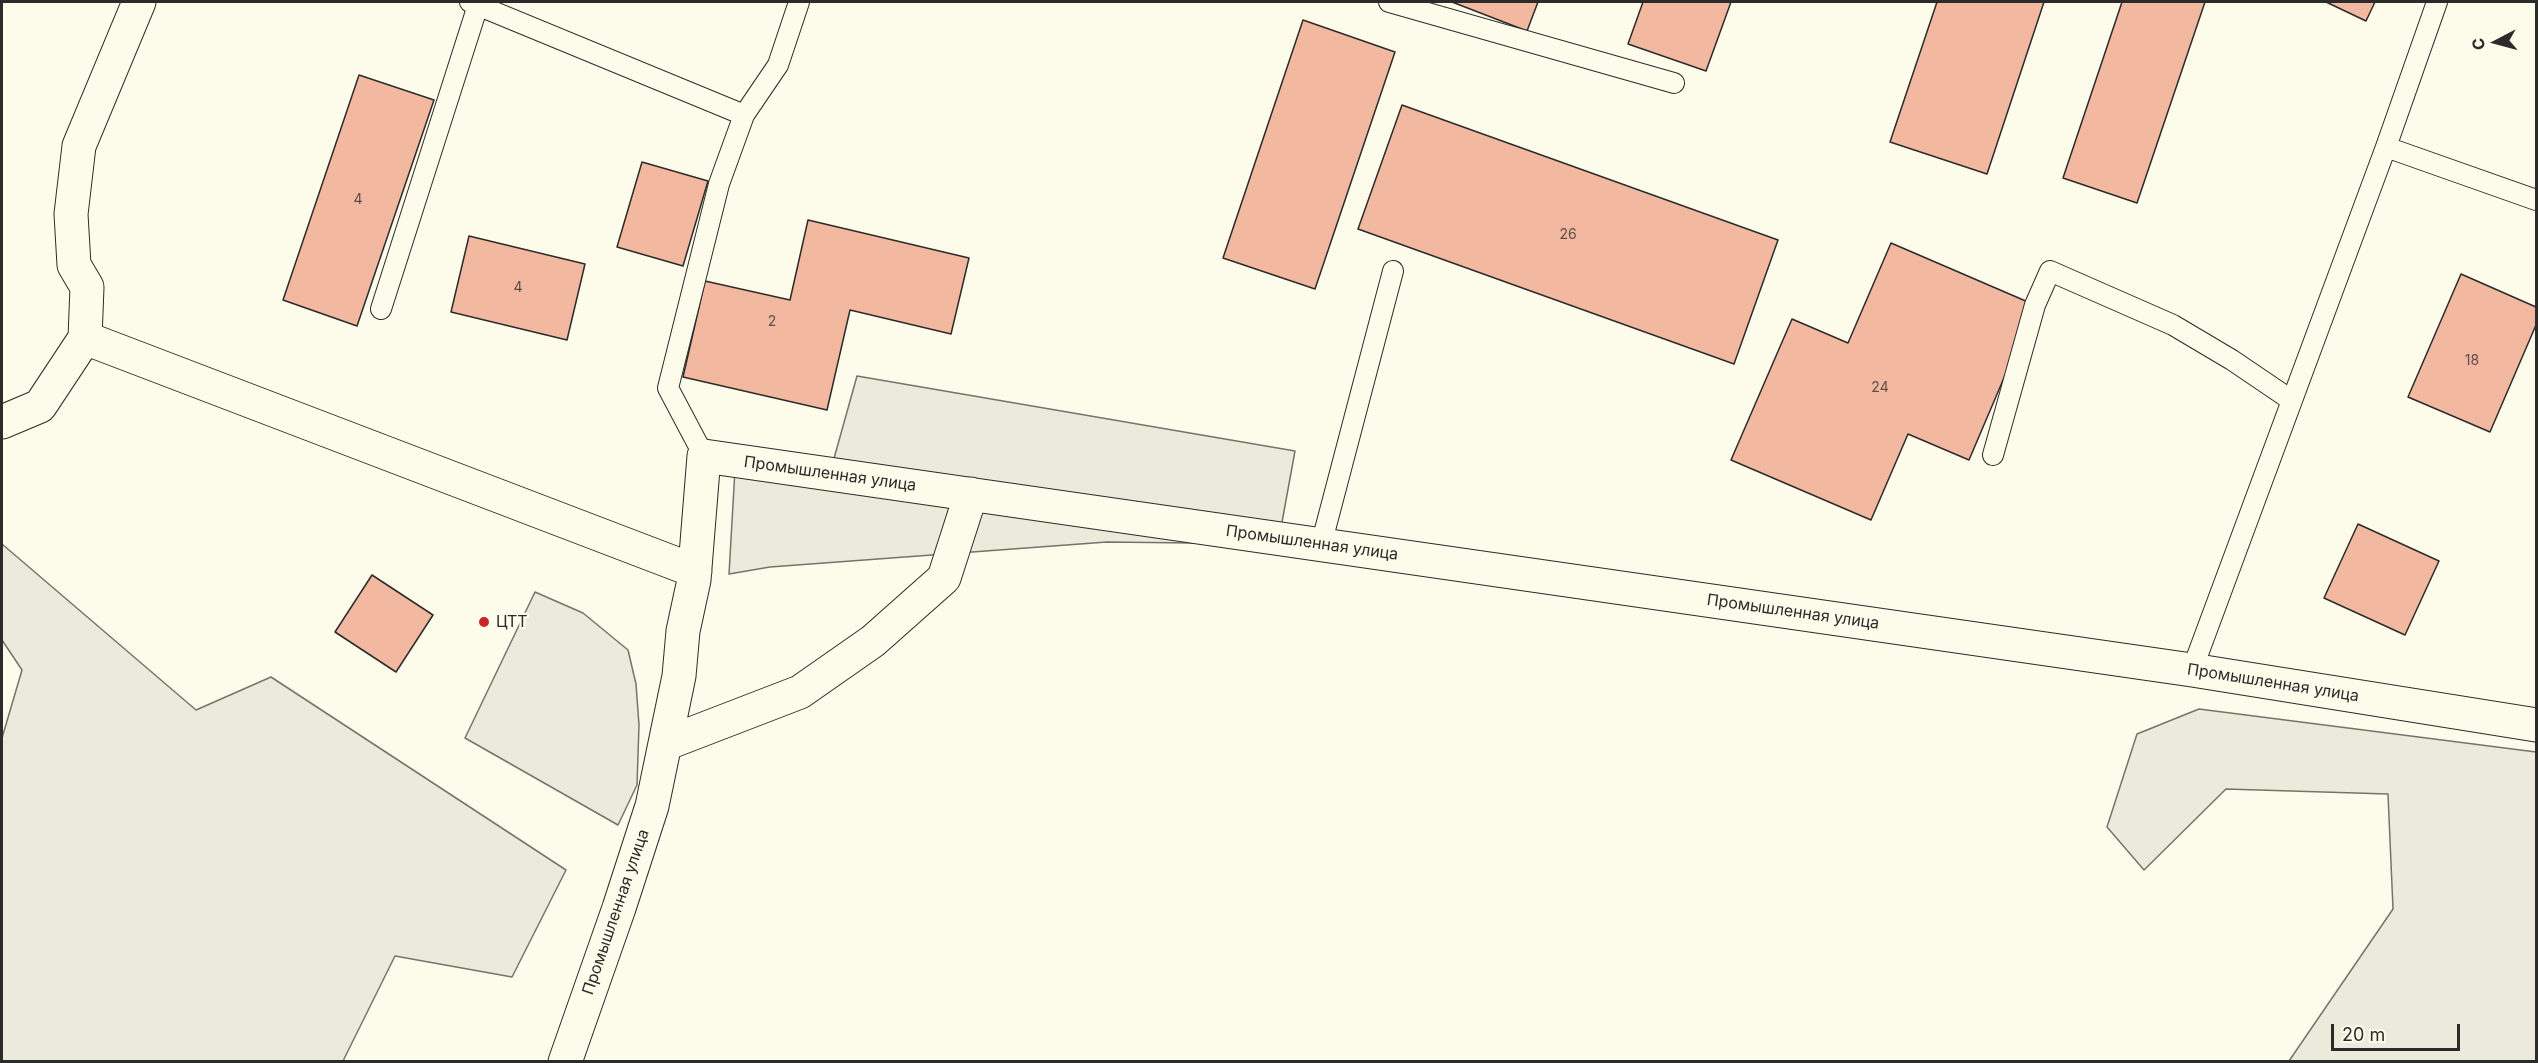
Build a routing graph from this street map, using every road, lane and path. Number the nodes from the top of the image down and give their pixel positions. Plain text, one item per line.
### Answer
1 (139, 2) edge
2 (475, 2) edge
3 (799, 2) edge
4 (2437, 2) edge
5 (1396, 3) edge
6 (1674, 83) dead end
7 (744, 115) junction
8 (2386, 147) junction
9 (2536, 200) edge
10 (1393, 271) dead end
11 (381, 309) dead end
12 (85, 338) junction
13 (2291, 400) junction
14 (2, 422) edge
15 (1993, 455) dead end
16 (704, 456) junction
17 (971, 495) junction
18 (1321, 545) junction
19 (695, 571) junction
20 (2192, 669) junction
21 (2536, 725) edge
22 (665, 744) junction
23 (565, 1062) edge

1 - 12 street
2 - 7 lane
2 - 11 lane
3 - 7 lane
4 - 8 lane
5 - 6 lane
7 - 16 lane
8 - 9 lane
8 - 13 lane
10 - 18 lane
12 - 14 street
12 - 19 street
13 - 15 lane
13 - 20 lane
16 - 17 street, Промышленная улица
16 - 19 street, Промышленная улица
17 - 18 street, Промышленная улица
17 - 22 street
18 - 20 street, Промышленная улица
19 - 22 street, Промышленная улица
20 - 21 street, Промышленная улица
22 - 23 street, Промышленная улица

